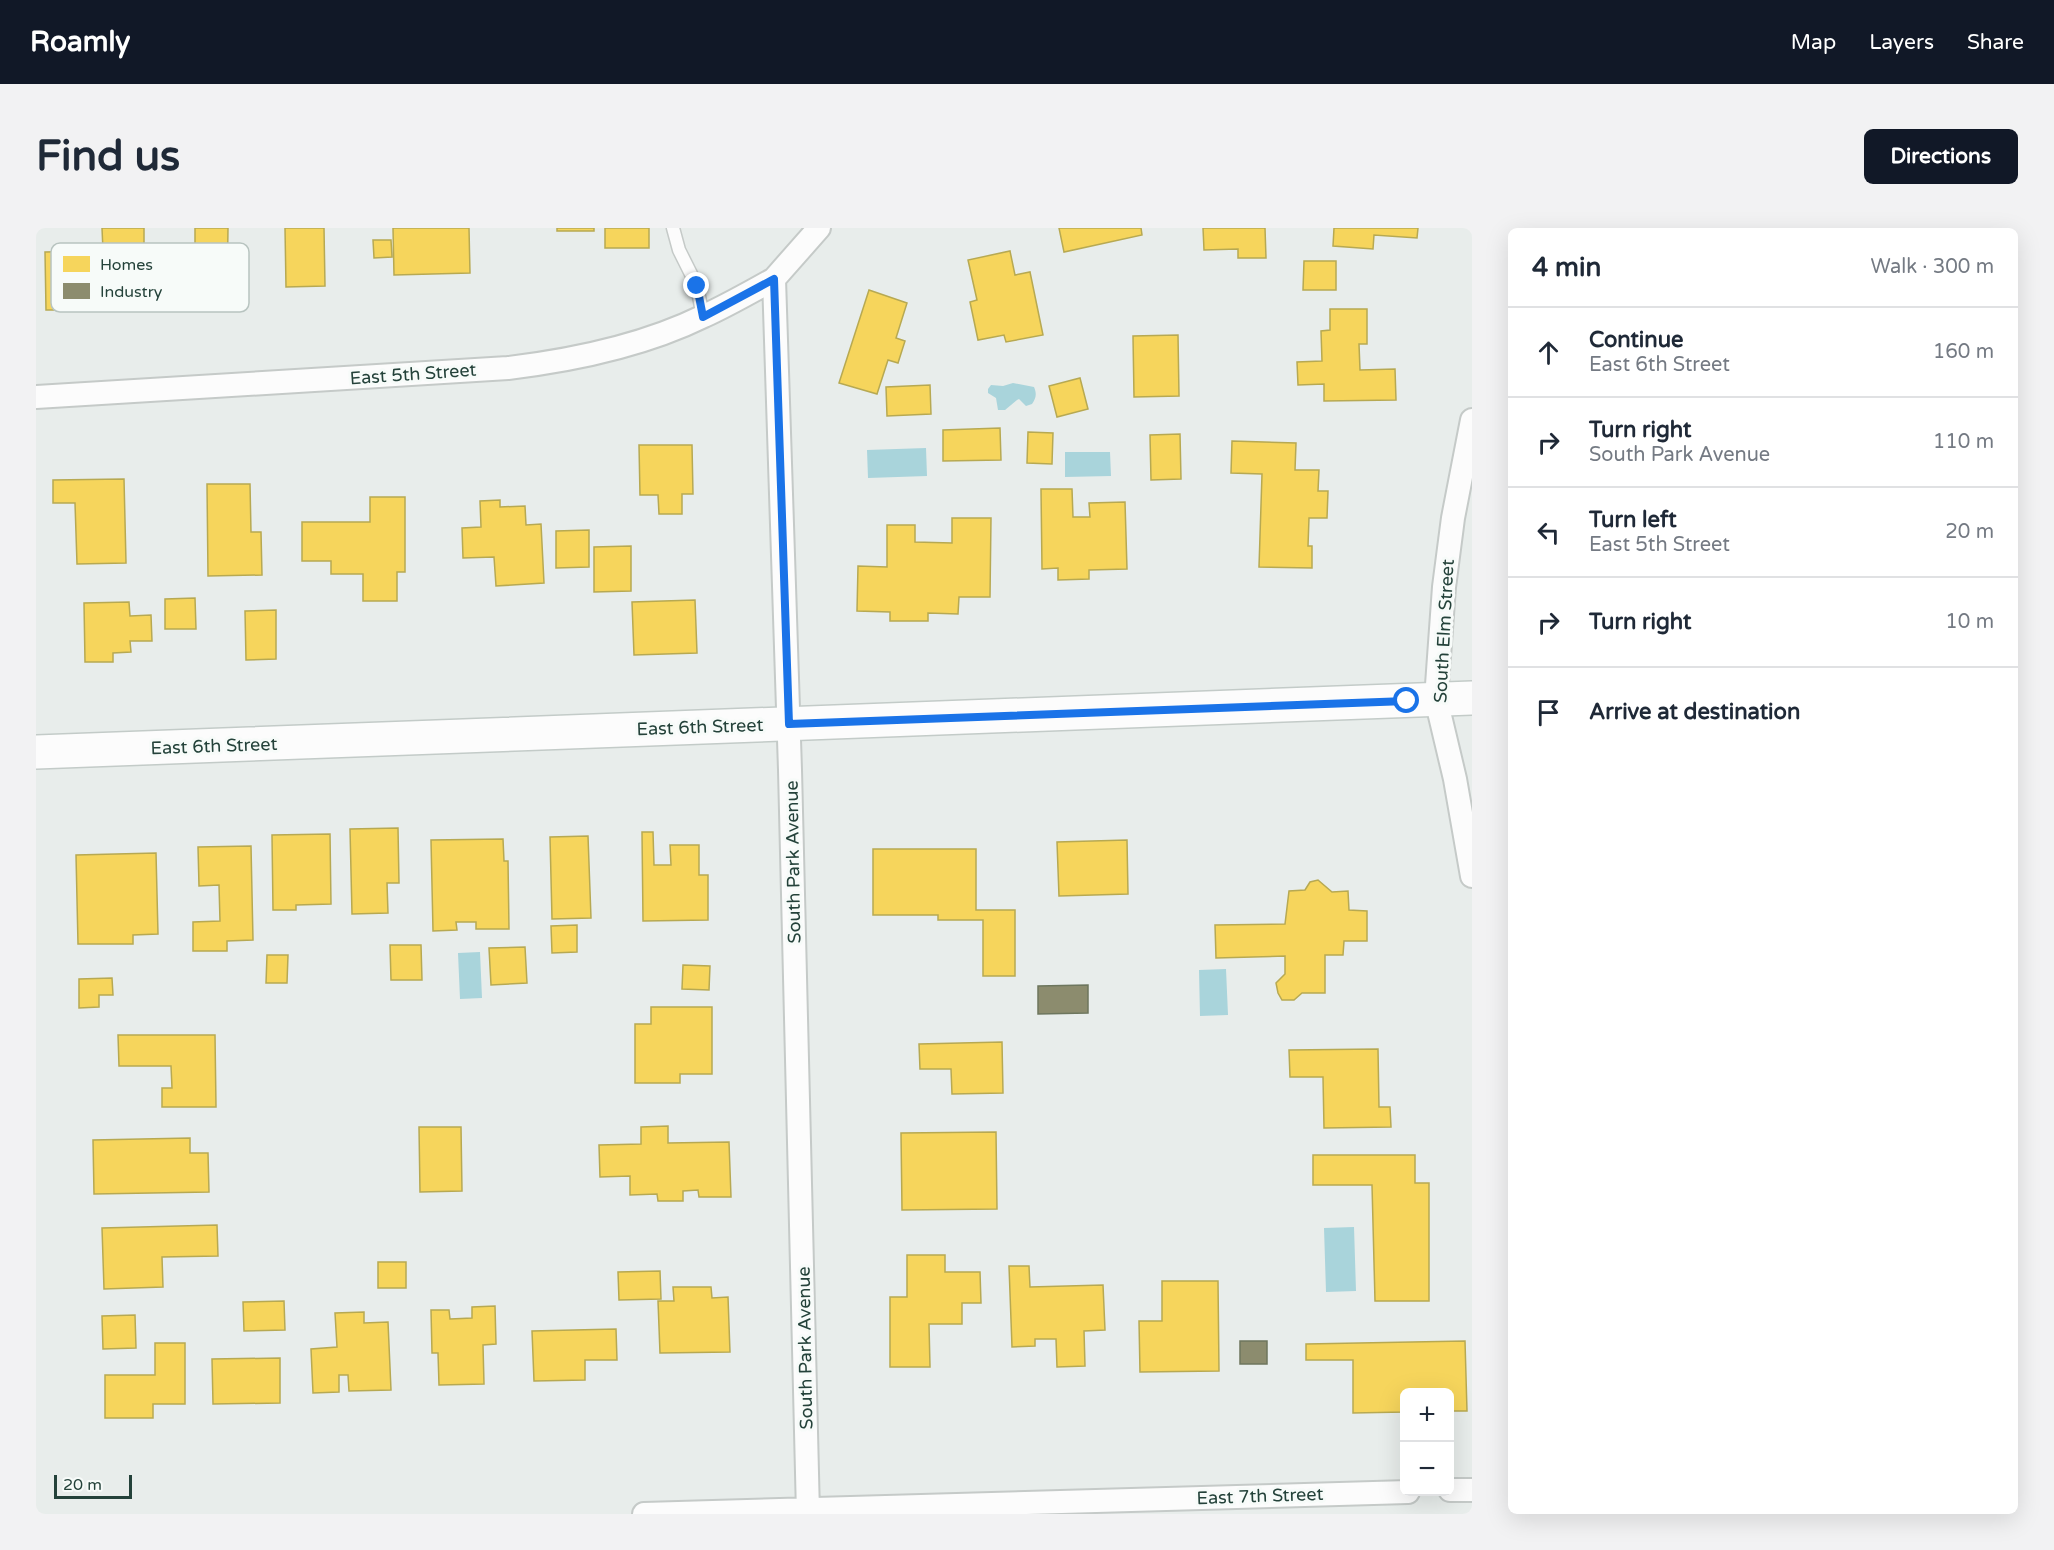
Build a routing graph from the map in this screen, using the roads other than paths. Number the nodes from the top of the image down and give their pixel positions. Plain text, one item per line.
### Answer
1 (673, 228) edge
2 (819, 228) edge
3 (774, 279) junction
4 (703, 317) junction
5 (36, 397) edge
6 (1472, 420) edge
7 (1472, 698) edge
8 (1437, 699) junction
9 (789, 724) junction
10 (36, 752) edge
11 (1472, 876) edge
12 (1454, 1490) edge
13 (1472, 1490) edge
14 (1400, 1491) edge
15 (809, 1511) edge
16 (644, 1514) edge

1 - 4 lane
2 - 3 street
3 - 4 street, East 5th Street
3 - 9 street, South Park Avenue
4 - 5 street, East 5th Street
6 - 8 street, South Elm Street
7 - 8 street, East 6th Street
8 - 9 street, East 6th Street
8 - 11 street, South Elm Street
9 - 10 street, East 6th Street
9 - 15 street, South Park Avenue
12 - 13 street
14 - 15 street, East 7th Street
15 - 16 street, East 7th Street

